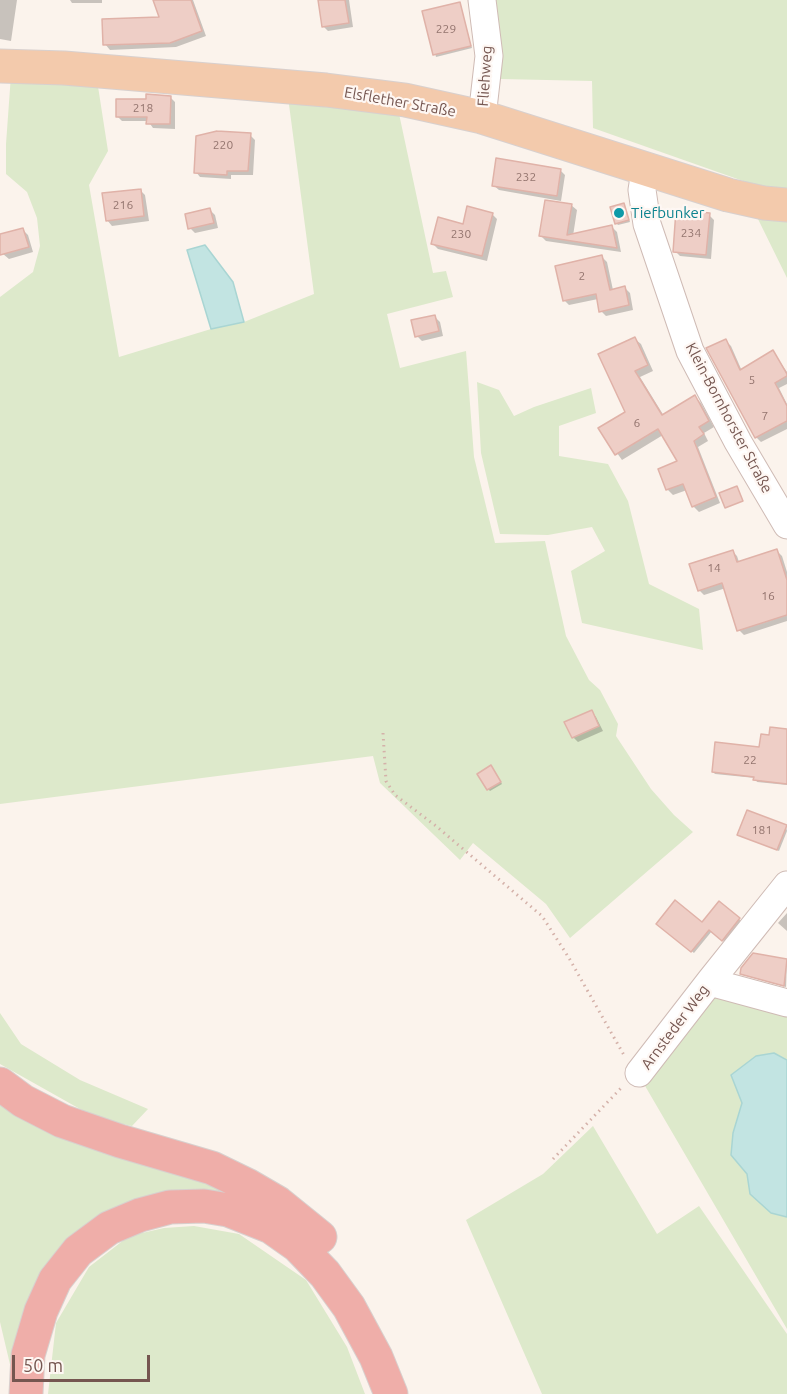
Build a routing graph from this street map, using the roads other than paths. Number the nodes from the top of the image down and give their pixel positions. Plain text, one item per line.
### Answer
1 (482, 0) edge
2 (0, 66) edge
3 (482, 117) junction
4 (645, 171) junction
5 (787, 205) edge
6 (787, 525) edge
7 (787, 885) edge
8 (711, 980) junction
9 (787, 1003) edge
10 (639, 1073) road end
11 (0, 1084) edge
12 (26, 1394) edge
13 (391, 1394) edge
14 (414, 1394) edge

1 - 3 street, Fliehweg
2 - 3 main road, Elsflether Straße
3 - 4 main road, Elsflether Straße
4 - 5 main road, Elsflether Straße
4 - 6 street, Klein-Bornhorster Straße
7 - 8 street, Arnsteder Weg
8 - 9 street
8 - 10 street, Arnsteder Weg
11 - 14 highway
12 - 13 highway

